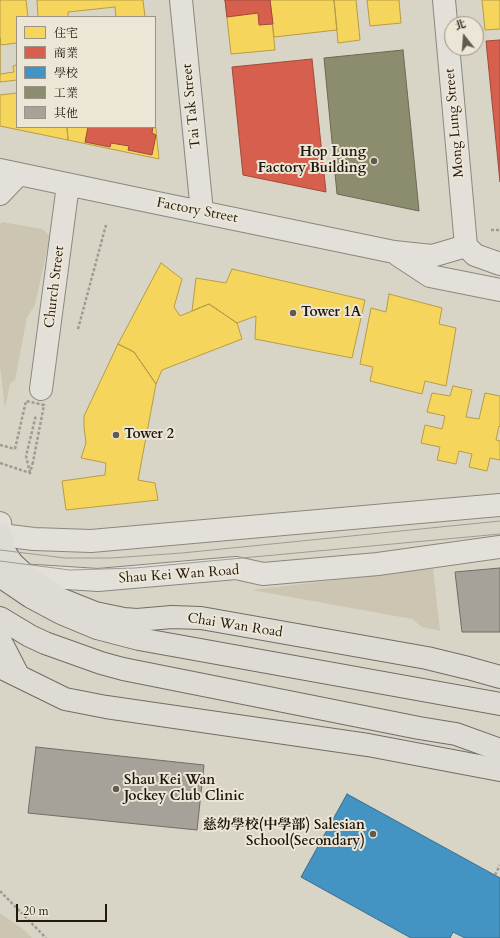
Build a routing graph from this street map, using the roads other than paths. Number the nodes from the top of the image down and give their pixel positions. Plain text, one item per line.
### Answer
1 (181, 0) edge
2 (444, 0) edge
3 (10, 172) edge
4 (68, 185) junction
5 (0, 194) edge
6 (202, 212) junction
7 (466, 246) junction
8 (394, 252) junction
9 (500, 264) edge
10 (500, 290) edge
11 (41, 389) road end
12 (500, 505) edge
13 (0, 531) edge
14 (500, 547) edge
15 (0, 573) edge
16 (0, 576) edge
17 (26, 576) junction
18 (0, 618) edge
19 (0, 640) edge
20 (5, 669) edge
21 (500, 677) edge
22 (500, 704) edge
23 (500, 750) edge
24 (500, 770) edge

1 - 6 street, Tai Tak Street
2 - 7 street, Mong Lung Street
3 - 4 street, Factory Street
3 - 5 street
4 - 6 street, Factory Street
4 - 11 street, Church Street
6 - 8 street, Factory Street
7 - 8 street, Factory Street
7 - 9 street
8 - 10 street, Factory Street
12 - 13 street
13 - 17 main road, Chai Wan Road
14 - 17 street, Shau Kei Wan Road
15 - 17 street, Shau Kei Wan Road
16 - 22 main road
17 - 21 main road, Chai Wan Road
18 - 23 main road
19 - 20 main road
20 - 24 main road

